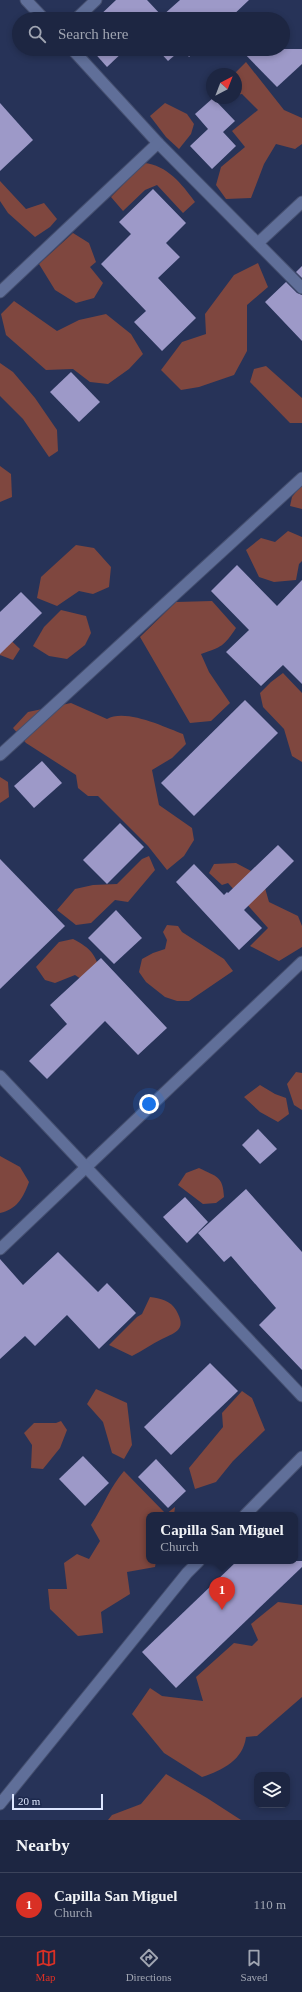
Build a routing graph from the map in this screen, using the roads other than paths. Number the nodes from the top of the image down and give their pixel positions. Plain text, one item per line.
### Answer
1 (26, 0) edge
2 (96, 0) edge
3 (37, 12) edge
4 (83, 12) edge
5 (78, 56) edge
6 (158, 142) junction
7 (302, 202) edge
8 (258, 243) junction
9 (302, 288) edge
10 (0, 292) edge
11 (302, 478) edge
12 (0, 755) edge
13 (302, 962) edge
14 (0, 1076) edge
15 (86, 1167) junction
16 (0, 1249) edge
17 (302, 1396) edge
18 (302, 1457) edge
19 (247, 1512) edge
20 (196, 1564) edge
21 (0, 1804) edge

1 - 3 street
2 - 4 street
5 - 6 street
6 - 8 street
6 - 10 street
7 - 8 street
8 - 9 street
11 - 12 street
13 - 15 street
14 - 15 street
15 - 16 street
15 - 17 street
18 - 19 street
20 - 21 street

